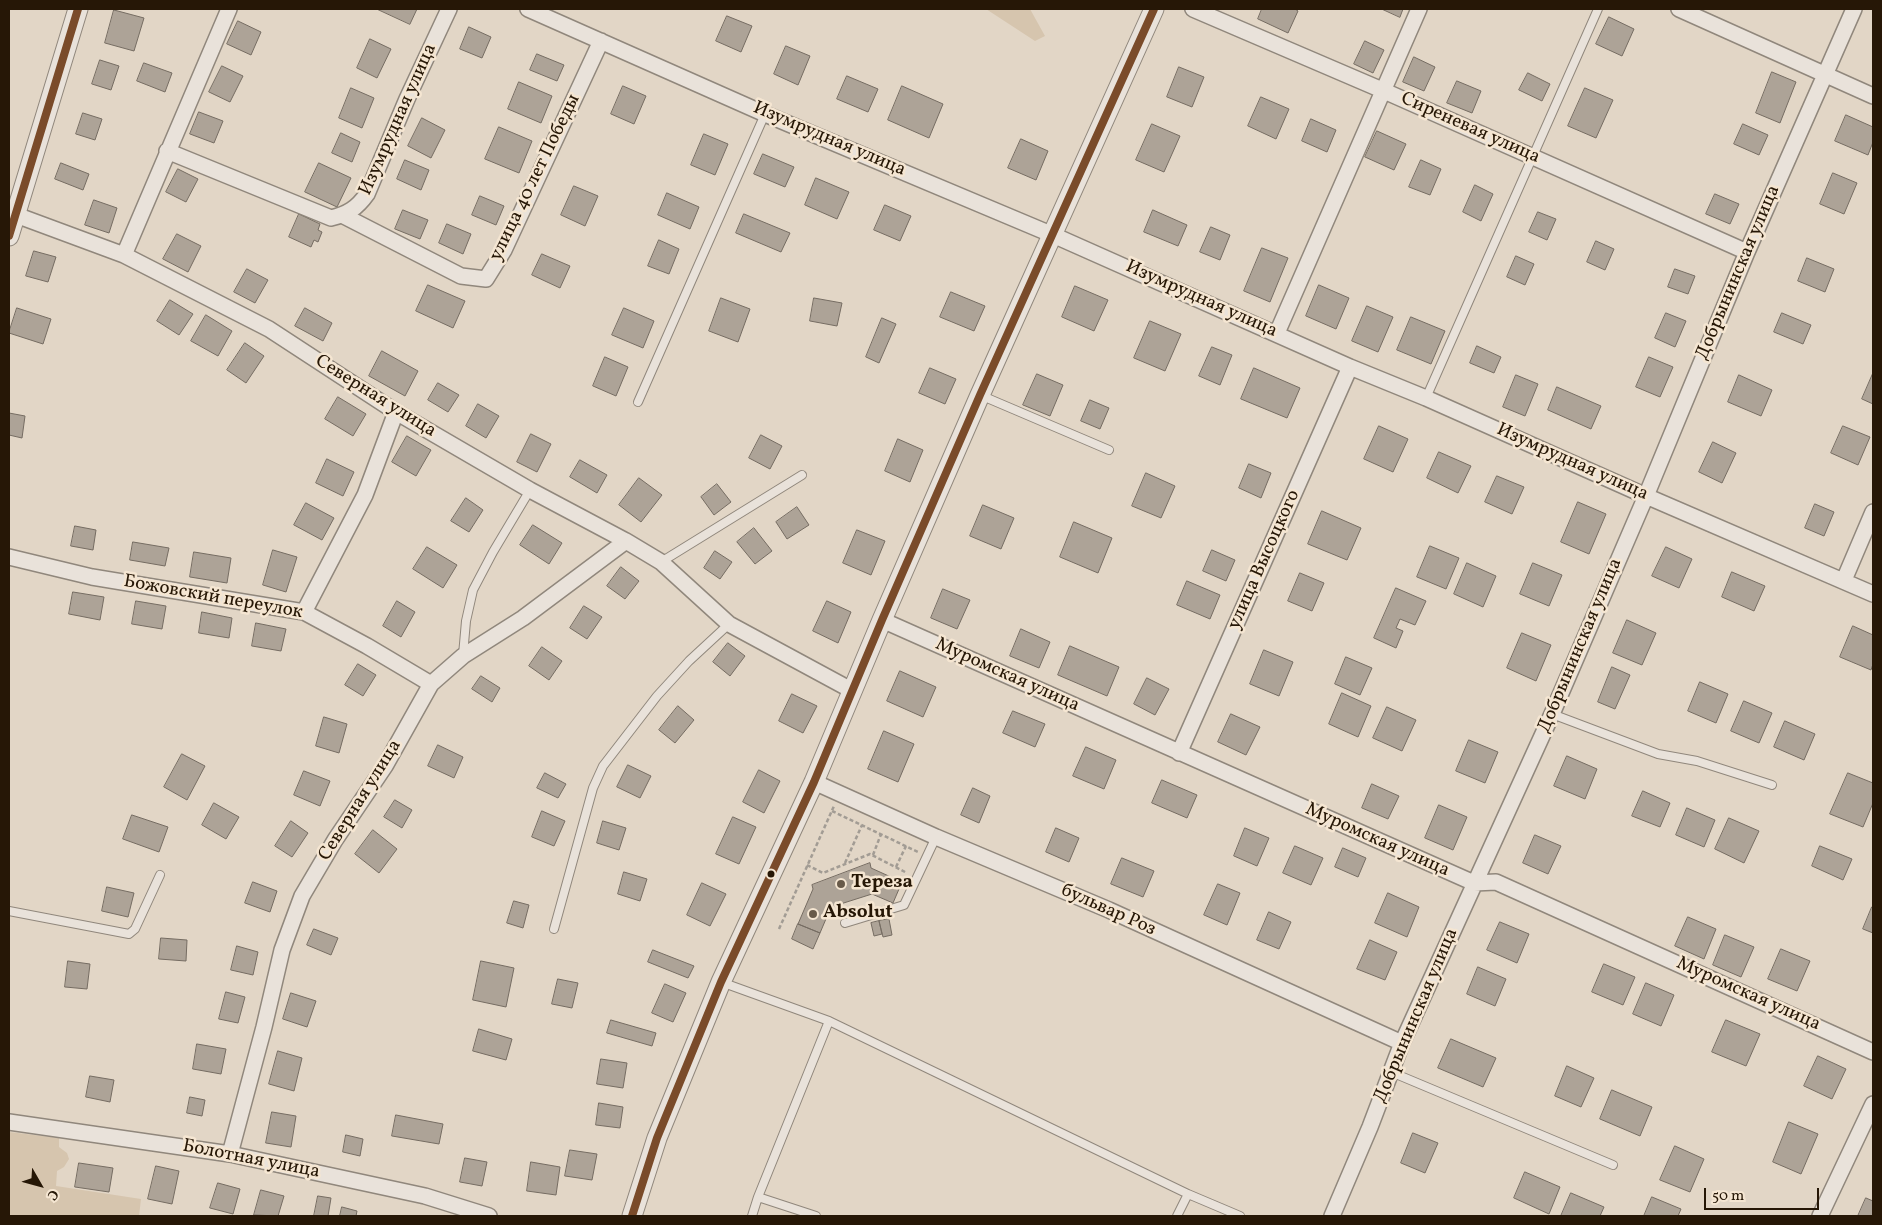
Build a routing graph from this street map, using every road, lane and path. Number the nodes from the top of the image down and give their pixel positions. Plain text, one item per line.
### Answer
1 (229, 9) edge
2 (449, 9) edge
3 (528, 9) edge
4 (1154, 9) edge
5 (1193, 9) edge
6 (1420, 9) edge
7 (1598, 9) edge
8 (1679, 9) edge
9 (1854, 9) edge
10 (75, 10) edge
11 (601, 41) junction
12 (1825, 73) junction
13 (1382, 90) junction
14 (1873, 96) edge
15 (765, 114) junction
16 (167, 151) junction
17 (1534, 158) junction
18 (12, 215) edge
19 (342, 216) junction
20 (1053, 235) junction
21 (9, 236) edge
22 (1747, 252) junction
23 (124, 255) junction
24 (1277, 333) junction
25 (1350, 367) junction
26 (980, 395) junction
27 (1426, 398) junction
28 (638, 402) dead end
29 (396, 412) junction
30 (1109, 450) dead end
31 (802, 475) dead end
32 (530, 490) junction
33 (1646, 496) junction
34 (1873, 512) edge
35 (626, 541) junction
36 (9, 557) edge
37 (661, 562) junction
38 (1844, 580) junction
39 (1873, 594) edge
40 (304, 612) junction
41 (882, 620) junction
42 (729, 624) junction
43 (463, 656) junction
44 (431, 684) junction
45 (853, 691) junction
46 (1552, 714) junction
47 (1179, 753) junction
48 (814, 782) junction
49 (1772, 784) dead end
50 (840, 794) junction
51 (832, 811) junction
52 (862, 825) junction
53 (881, 834) junction
54 (936, 837) junction
55 (906, 846) junction
56 (873, 855) junction
57 (927, 856) junction
58 (845, 864) junction
59 (807, 865) junction
60 (896, 867) junction
61 (160, 875) dead end
62 (917, 878) junction
63 (1474, 883) junction
64 (9, 912) edge
65 (845, 923) dead end
66 (554, 929) dead end
67 (779, 929) dead end
68 (721, 982) junction
69 (829, 1021) junction
70 (1402, 1043) junction
71 (1873, 1052) edge
72 (1391, 1072) junction
73 (1873, 1104) edge
74 (9, 1122) edge
75 (230, 1154) junction
76 (1613, 1165) dead end
77 (1188, 1194) junction
78 (758, 1197) junction
79 (489, 1216) edge
80 (632, 1216) edge
81 (752, 1216) edge
82 (816, 1216) edge
83 (1177, 1216) edge
84 (1240, 1216) edge
85 (1332, 1216) edge
86 (1820, 1216) edge

1 - 16 street
2 - 19 street, Изумрудная улица
3 - 11 street, Изумрудная улица
4 - 20 street
5 - 13 street, Сиреневая улица
6 - 13 street
7 - 17 lane
8 - 12 street
9 - 12 street, Добрынинская улица
10 - 18 street
11 - 15 street, Изумрудная улица
11 - 19 street, улица 40 лет Победы
12 - 14 street
12 - 22 street, Добрынинская улица
13 - 17 street, Сиреневая улица
13 - 24 street
15 - 20 street, Изумрудная улица
15 - 28 lane
16 - 19 street
16 - 23 street
17 - 22 street, Сиреневая улица
17 - 27 lane
18 - 21 street
18 - 23 street, Северная улица
20 - 24 street, Изумрудная улица
20 - 26 street
22 - 33 street, Добрынинская улица
23 - 29 street, Северная улица
24 - 25 street, Изумрудная улица
25 - 27 street, Изумрудная улица
25 - 47 street, улица Высоцкого
26 - 30 lane
26 - 41 street
27 - 33 street, Изумрудная улица
29 - 32 street, Северная улица
29 - 40 street
31 - 37 lane
32 - 35 street, Северная улица
32 - 43 lane
33 - 38 street, Изумрудная улица
33 - 46 street, Добрынинская улица
34 - 38 street
35 - 37 street, Северная улица
35 - 43 street, Северная улица
36 - 40 street, Божовский переулок
37 - 42 street, Северная улица
38 - 39 street, Изумрудная улица
40 - 44 street, Божовский переулок
41 - 45 street
41 - 47 street, Муромская улица
42 - 45 street, Северная улица
42 - 66 lane
43 - 44 street, Северная улица
44 - 75 street, Северная улица
45 - 48 street
46 - 49 lane
46 - 63 street, Добрынинская улица
47 - 63 street, Муромская улица
48 - 50 street, бульвар Роз
48 - 68 street
50 - 51 path
50 - 54 street, бульвар Роз
51 - 52 path
51 - 59 path
52 - 53 path
52 - 58 path
53 - 55 path
53 - 56 path
54 - 57 lane
54 - 70 street, бульвар Роз
55 - 57 path
55 - 60 path
56 - 58 path
56 - 60 path
57 - 62 lane
58 - 59 path
59 - 67 path
60 - 62 path
61 - 64 lane
62 - 65 lane
63 - 70 street, Добрынинская улица
63 - 71 street, Муромская улица
68 - 69 lane
68 - 80 street
69 - 77 lane
69 - 78 lane
70 - 72 street, Добрынинская улица
72 - 76 lane
72 - 85 street, Добрынинская улица
73 - 86 street
74 - 75 street, Болотная улица
75 - 79 street, Болотная улица
77 - 83 lane
77 - 84 lane
78 - 81 lane
78 - 82 lane

